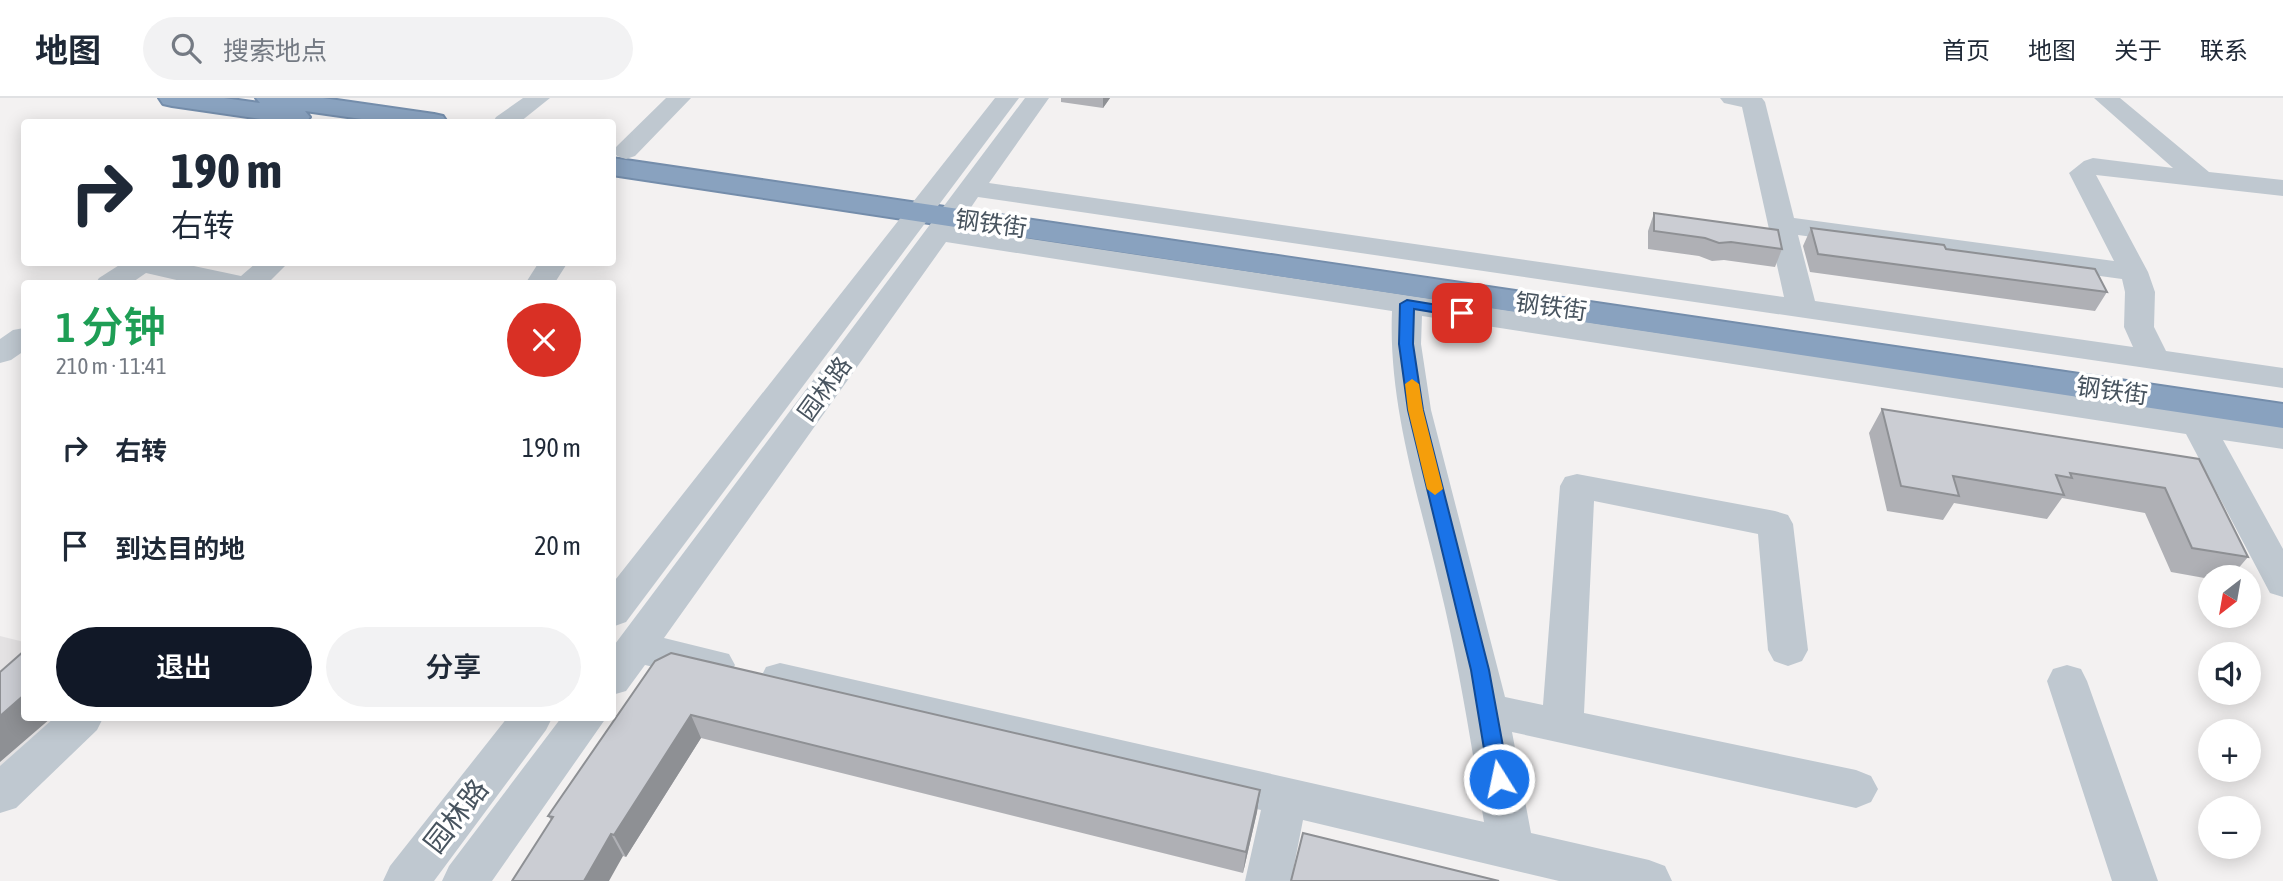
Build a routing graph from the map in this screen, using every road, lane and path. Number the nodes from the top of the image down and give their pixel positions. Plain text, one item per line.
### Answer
1 (172, 98) edge
2 (269, 98) edge
3 (538, 98) edge
4 (679, 98) edge
5 (1007, 98) edge
6 (1037, 98) edge
7 (1732, 98) edge
8 (1739, 98) edge
9 (2106, 98) edge
10 (310, 119) edge
11 (413, 119) edge
12 (509, 119) edge
13 (617, 162) edge
14 (2202, 179) junction
15 (2283, 188) edge
16 (945, 208) junction
17 (1783, 225) junction
18 (138, 266) edge
19 (151, 266) edge
20 (270, 266) edge
21 (2134, 272) junction
22 (115, 280) edge
23 (219, 280) edge
24 (255, 280) edge
25 (1407, 304) junction
26 (1802, 309) junction
27 (21, 339) edge
28 (0, 353) edge
29 (2155, 360) junction
30 (2283, 378) edge
31 (2283, 395) edge
32 (2192, 413) junction
33 (2283, 416) edge
34 (2283, 438) edge
35 (2283, 583) edge
36 (616, 605) edge
37 (1788, 650) dead end
38 (624, 663) edge
39 (2067, 681) dead end
40 (1487, 710) junction
41 (79, 721) edge
42 (529, 721) edge
43 (582, 721) edge
44 (1562, 726) junction
45 (1856, 789) dead end
46 (0, 794) edge
47 (1286, 796) junction
48 (1511, 849) junction
49 (406, 881) edge
50 (465, 881) edge
51 (1268, 881) edge
52 (1649, 881) edge
53 (2135, 881) edge

1 - 10 highway
2 - 11 highway
3 - 12 street
4 - 13 street
5 - 16 street, 园林路
6 - 16 street, 园林路
7 - 8 street
8 - 17 street
9 - 14 street
13 - 16 highway, 钢铁街
14 - 15 street
14 - 21 street
16 - 25 street
16 - 26 street
16 - 31 highway, 钢铁街
16 - 32 highway, 钢铁街
16 - 36 street, 园林路
16 - 38 street, 园林路
17 - 21 street
17 - 26 street
18 - 22 street
19 - 23 street
20 - 24 street
21 - 29 street
25 - 32 street
25 - 40 street
26 - 29 street
27 - 28 street
29 - 30 street
32 - 33 highway, 钢铁街
32 - 34 street
32 - 35 street
37 - 44 street
38 - 47 street
39 - 53 street
40 - 44 street
40 - 48 street
41 - 46 street
42 - 49 street, 园林路
43 - 50 street, 园林路
44 - 45 street
47 - 48 street
47 - 51 street
48 - 52 street

